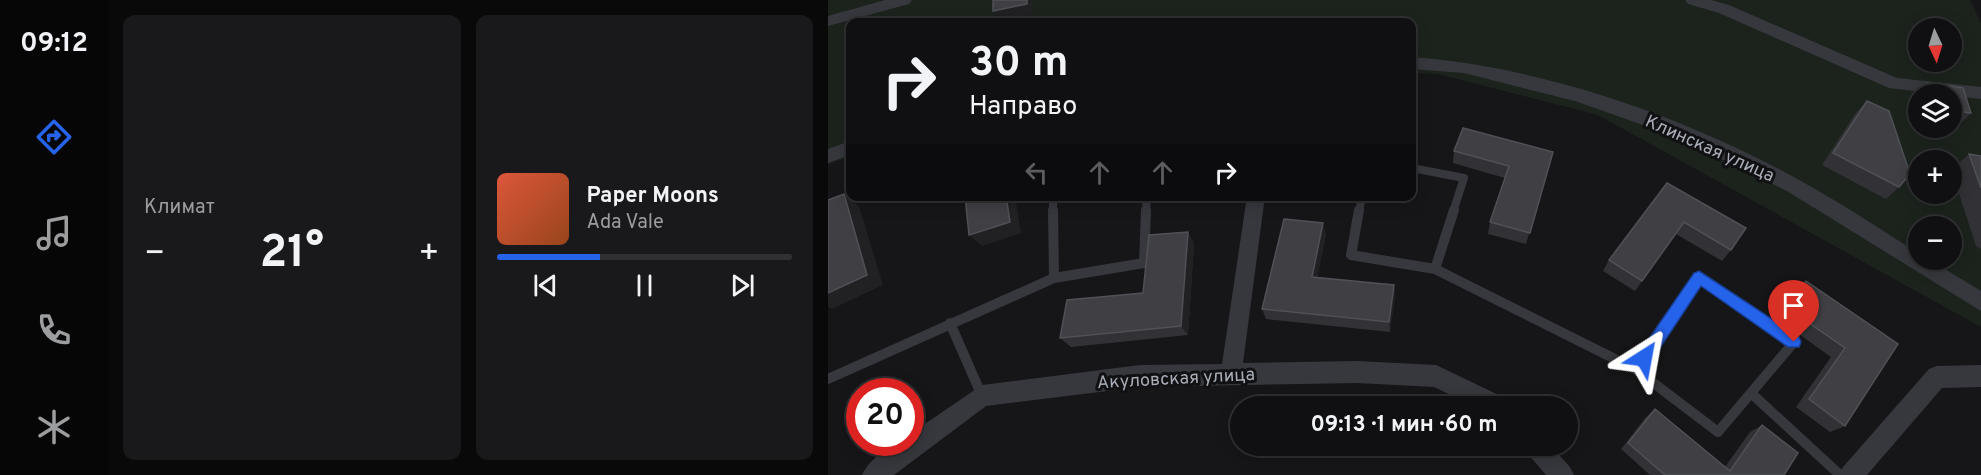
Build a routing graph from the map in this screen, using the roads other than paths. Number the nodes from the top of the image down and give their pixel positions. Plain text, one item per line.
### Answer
1 (903, 0) edge
2 (1693, 0) edge
3 (828, 21) edge
4 (1416, 63) edge
5 (1981, 93) edge
6 (846, 149) edge
7 (828, 156) edge
8 (1416, 169) edge
9 (1053, 201) edge
10 (1147, 201) edge
11 (1255, 201) edge
12 (1361, 201) edge
13 (1435, 268) junction
14 (1054, 278) junction
15 (1981, 302) edge
16 (950, 323) junction
17 (1635, 369) junction
18 (1231, 374) junction
19 (1981, 376) edge
20 (828, 379) edge
21 (1750, 393) junction
22 (982, 396) junction
23 (1477, 396) edge
24 (1545, 456) edge
25 (874, 475) edge
26 (1562, 475) edge
27 (1840, 475) edge
28 (1851, 475) edge

1 - 3 street
2 - 5 street
4 - 15 street, Клинская улица
6 - 7 street
8 - 13 lane
9 - 14 lane
10 - 14 lane
11 - 18 street
12 - 13 lane
13 - 17 lane
14 - 16 lane
16 - 20 lane
16 - 22 lane
17 - 21 lane
17 - 21 lane
18 - 22 street, Акуловская улица
18 - 23 street, Акуловская улица
19 - 28 street
21 - 27 lane
22 - 25 street, Акуловская улица
24 - 26 street

